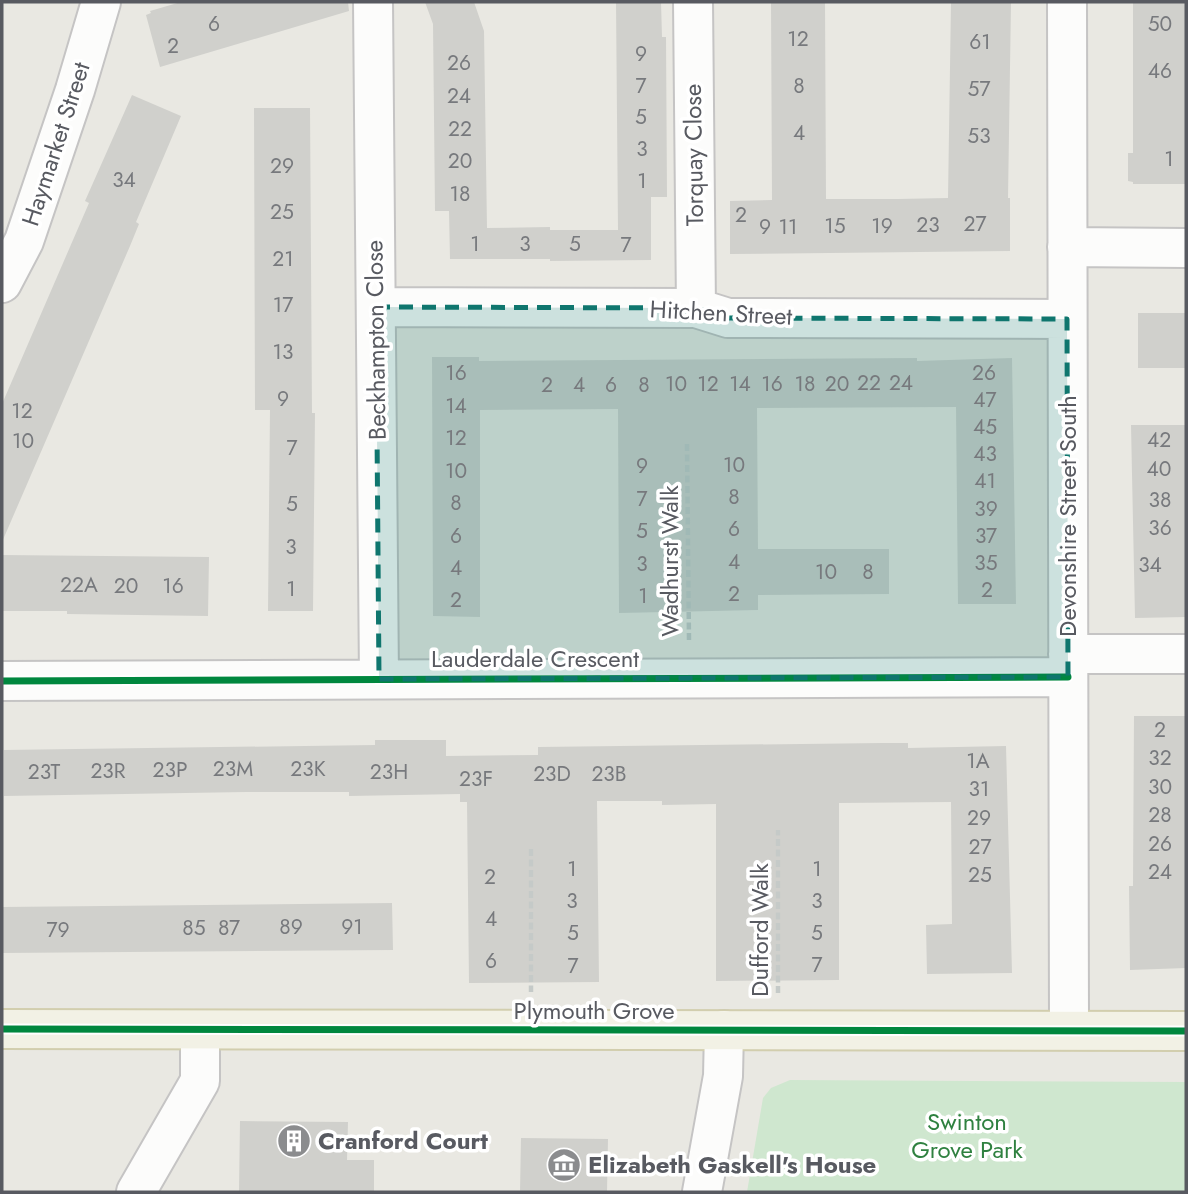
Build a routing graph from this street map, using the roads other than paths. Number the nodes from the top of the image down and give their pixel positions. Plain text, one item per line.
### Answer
1 (101, 2) edge
2 (373, 2) edge
3 (692, 2) edge
4 (1067, 2) edge
5 (1067, 247) junction
6 (1186, 248) edge
7 (2, 283) edge
8 (376, 307) junction
9 (696, 308) junction
10 (1067, 319) junction
11 (1186, 654) edge
12 (1068, 666) junction
13 (379, 679) junction
14 (2, 681) edge
15 (2, 1029) edge
16 (200, 1030) junction
17 (724, 1030) junction
18 (1069, 1030) junction
19 (1186, 1031) edge
20 (136, 1192) edge
21 (702, 1192) edge

1 - 7 street, Haymarket Street
2 - 8 street, Beckhampton Close
3 - 9 street, Torquay Close
4 - 5 street, Devonshire Street South
5 - 6 street
5 - 10 street, Devonshire Street South
8 - 9 street, Hitchen Street
8 - 13 street, Beckhampton Close
9 - 10 street, Hitchen Street
10 - 12 street, Devonshire Street South
11 - 12 street, Lauderdale Crescent
12 - 13 street, Lauderdale Crescent
12 - 18 street, Devonshire Street South
13 - 14 street, Lauderdale Crescent
15 - 16 main road, Plymouth Grove
16 - 17 main road, Plymouth Grove
16 - 20 street
17 - 18 main road, Plymouth Grove
17 - 21 street
18 - 19 main road, Plymouth Grove

